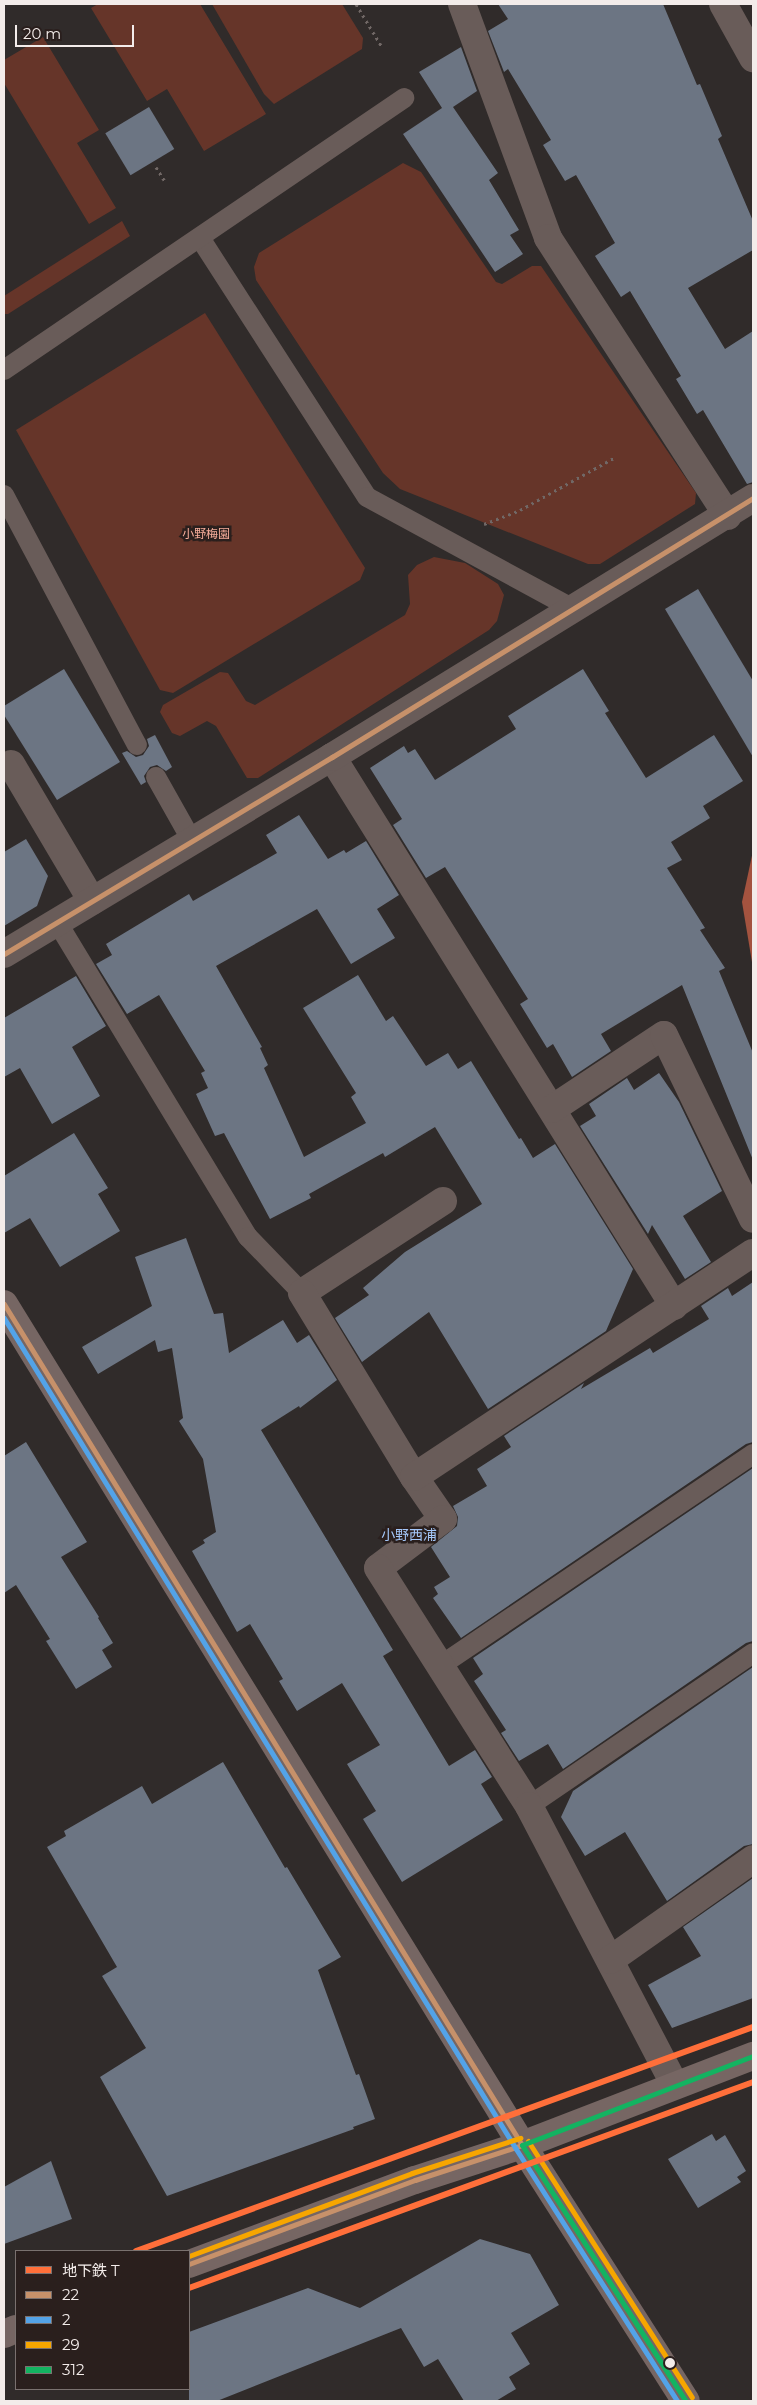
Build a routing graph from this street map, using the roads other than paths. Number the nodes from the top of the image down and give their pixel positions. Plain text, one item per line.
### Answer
1 (462, 4) edge
2 (722, 4) edge
3 (753, 58) edge
4 (404, 98) dead end
5 (200, 238) junction
6 (4, 370) edge
7 (4, 496) edge
8 (753, 498) edge
9 (728, 516) junction
10 (572, 609) junction
11 (137, 745) dead end
12 (332, 757) junction
13 (11, 764) dead end
14 (156, 777) dead end
15 (192, 841) junction
16 (92, 901) junction
17 (57, 922) junction
18 (4, 954) edge
19 (552, 1109) junction
20 (443, 1201) dead end
21 (753, 1219) edge
22 (753, 1253) edge
23 (302, 1293) junction
24 (4, 1304) edge
25 (674, 1306) junction
26 (753, 1454) edge
27 (414, 1477) junction
28 (753, 1653) edge
29 (440, 1666) junction
30 (529, 1806) junction
31 (753, 1859) edge
32 (610, 1960) junction
33 (753, 2056) edge
34 (675, 2085) junction
35 (522, 2145) junction
36 (190, 2264) edge
37 (686, 2401) edge

1 - 9 street
2 - 3 street
4 - 5 lane
5 - 6 lane
5 - 10 lane
7 - 11 lane
8 - 9 street
9 - 10 street
10 - 12 street
12 - 15 street
12 - 19 street
13 - 16 street
14 - 15 lane
15 - 16 street
16 - 17 street
17 - 18 street
17 - 23 lane
19 - 21 street
19 - 25 street
20 - 23 street
22 - 25 street
23 - 27 street
24 - 35 street
25 - 27 street
26 - 29 lane
27 - 29 street
28 - 30 lane
29 - 30 street
30 - 32 street
31 - 32 street
32 - 34 street
33 - 34 street
34 - 35 street
35 - 36 street
35 - 37 street

